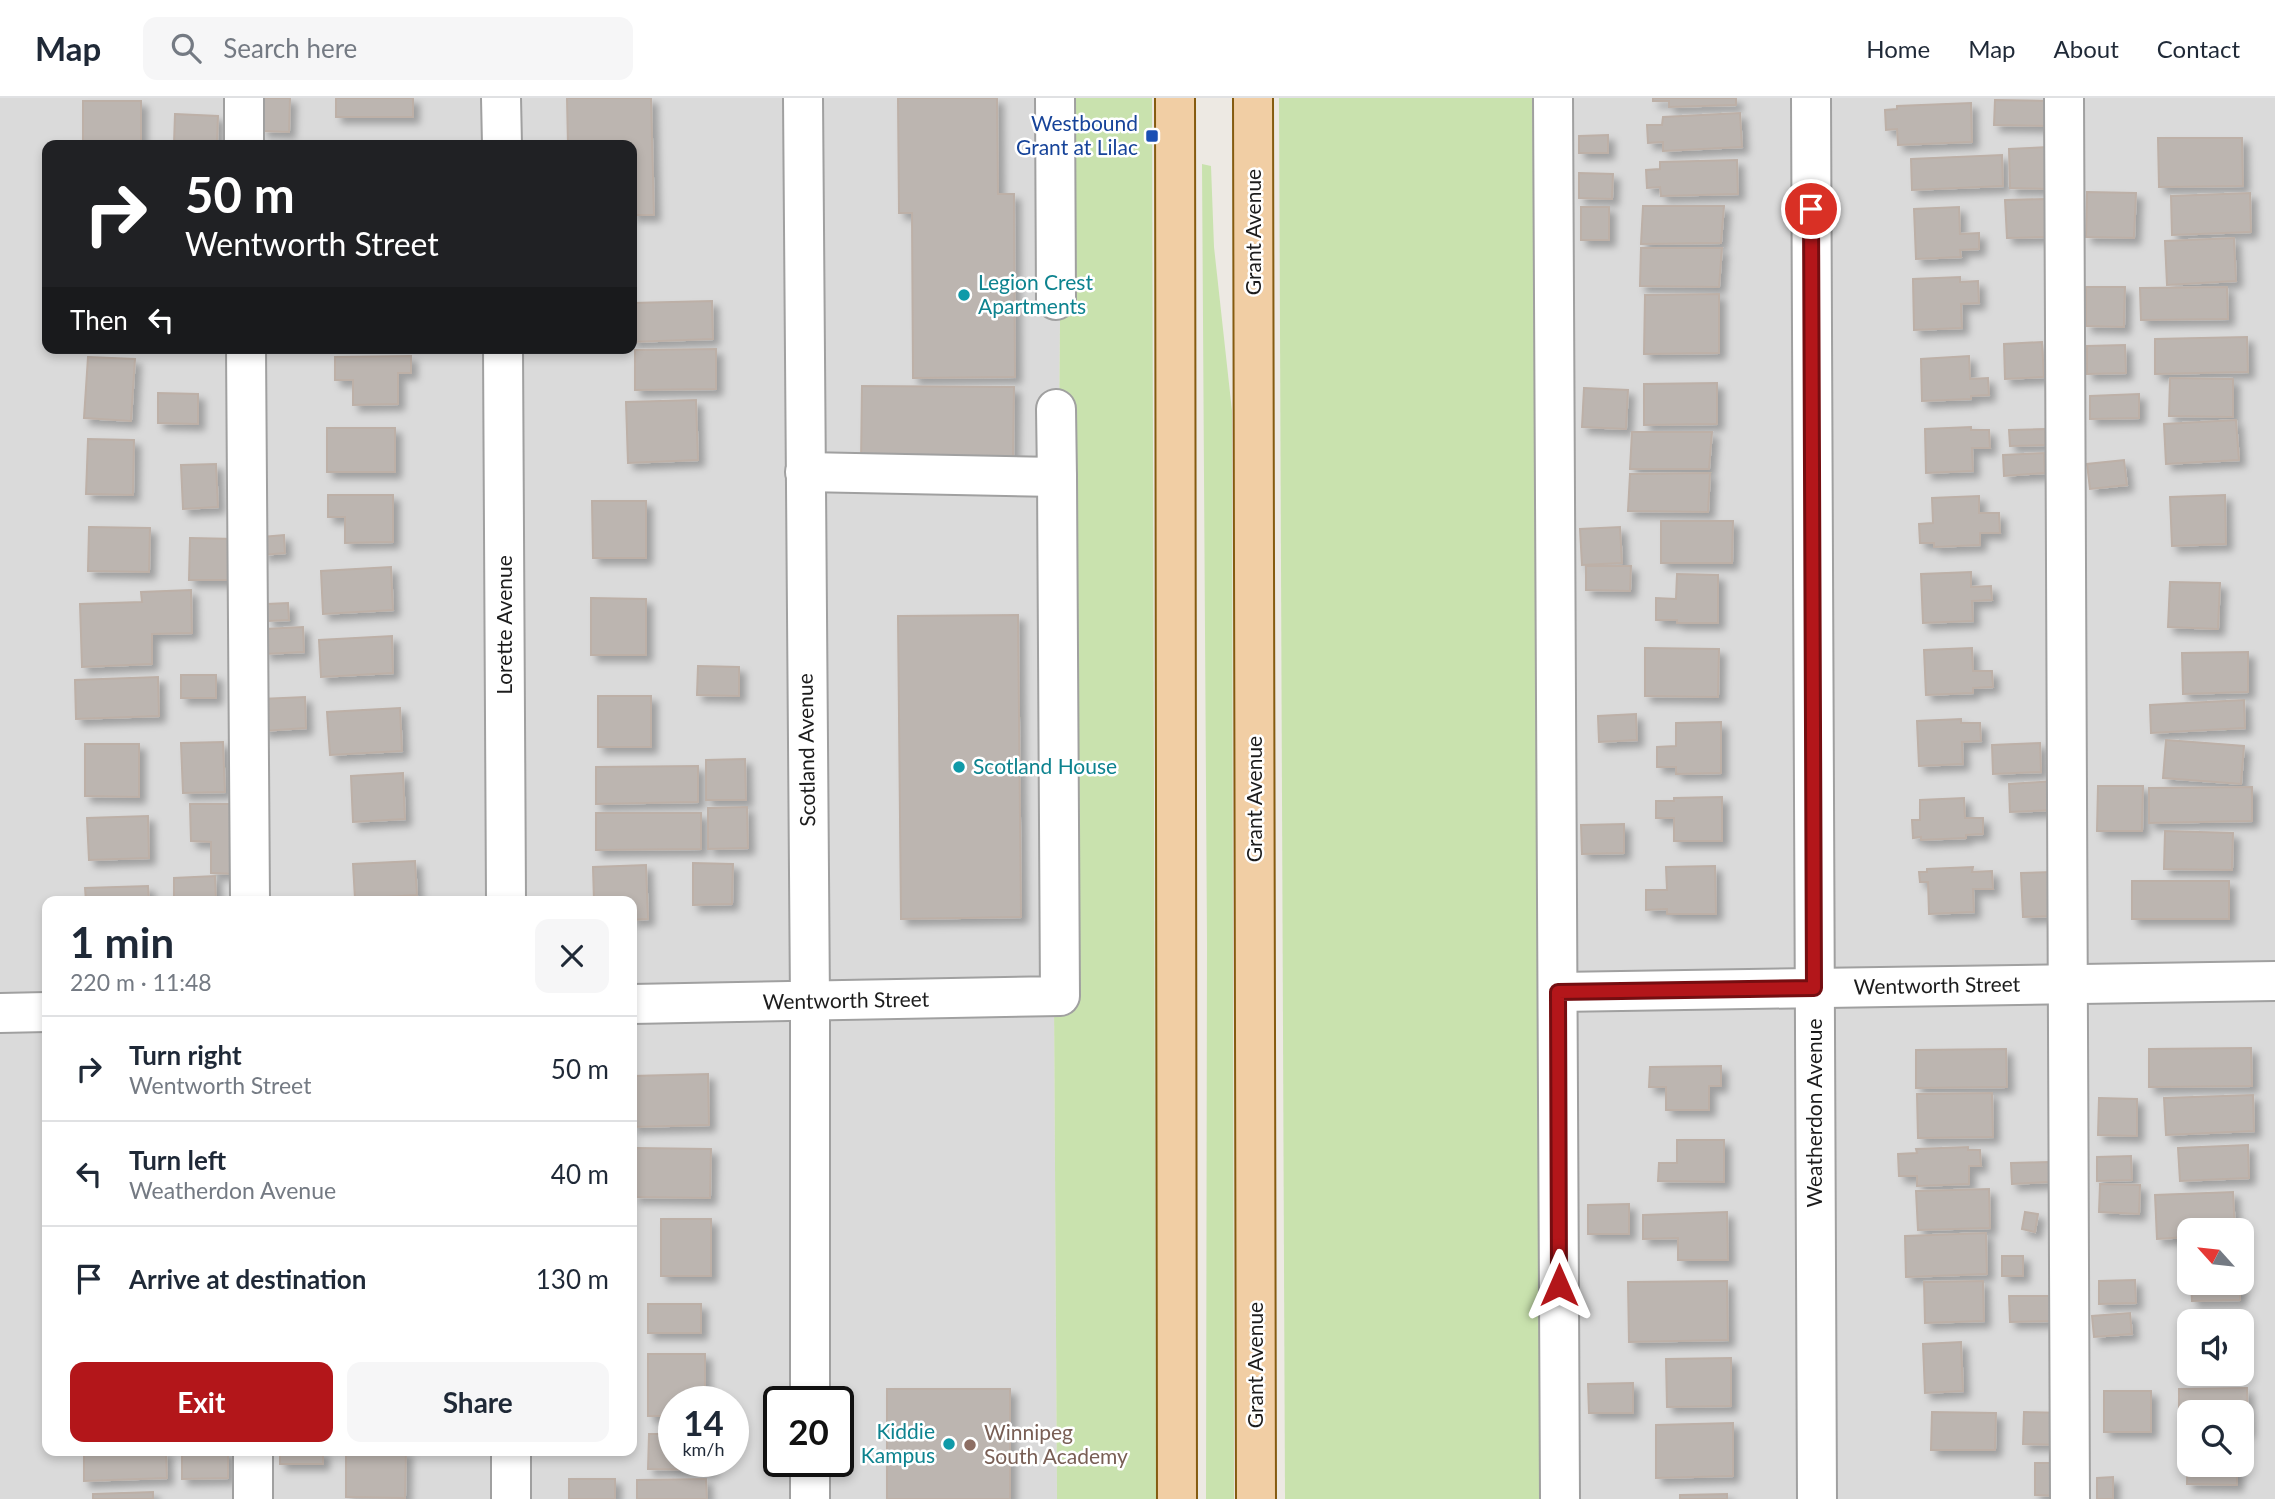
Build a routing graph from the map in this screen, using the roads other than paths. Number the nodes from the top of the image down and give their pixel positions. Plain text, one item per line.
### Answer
1 (244, 98) edge
2 (501, 98) edge
3 (803, 98) edge
4 (1055, 98) edge
5 (1175, 98) edge
6 (1253, 98) edge
7 (1553, 98) edge
8 (1811, 98) edge
9 (2064, 98) edge
10 (244, 140) edge
11 (502, 140) edge
12 (1056, 300) dead end
13 (246, 354) edge
14 (503, 354) edge
15 (1056, 409) dead end
16 (805, 471) junction
17 (1057, 477) junction
18 (250, 896) edge
19 (506, 896) edge
20 (2275, 981) edge
21 (2067, 984) junction
22 (1814, 988) junction
23 (1558, 992) junction
24 (810, 1002) junction
25 (637, 1004) edge
26 (42, 1012) edge
27 (0, 1013) edge
28 (810, 1386) edge
29 (253, 1456) edge
30 (510, 1456) edge
31 (810, 1477) edge
32 (253, 1499) edge
33 (511, 1499) edge
34 (810, 1499) edge
35 (1177, 1499) edge
36 (1256, 1499) edge
37 (1560, 1499) edge
38 (1817, 1499) edge
39 (2070, 1499) edge

1 - 10 street
2 - 11 street
3 - 16 street, Scotland Avenue
4 - 12 street
5 - 35 main road
6 - 36 main road, Grant Avenue
7 - 23 street
8 - 22 street, Weatherdon Avenue
9 - 21 street
13 - 18 street
14 - 19 street, Lorette Avenue
15 - 17 street
16 - 17 street
16 - 24 street, Scotland Avenue
17 - 24 street, Wentworth Street
20 - 21 street, Wentworth Street
21 - 22 street, Wentworth Street
21 - 39 street
22 - 23 street, Wentworth Street
22 - 38 street, Weatherdon Avenue
23 - 37 street
24 - 25 street, Wentworth Street
24 - 28 street, Scotland Avenue
26 - 27 street
29 - 32 street
30 - 33 street
31 - 34 street

